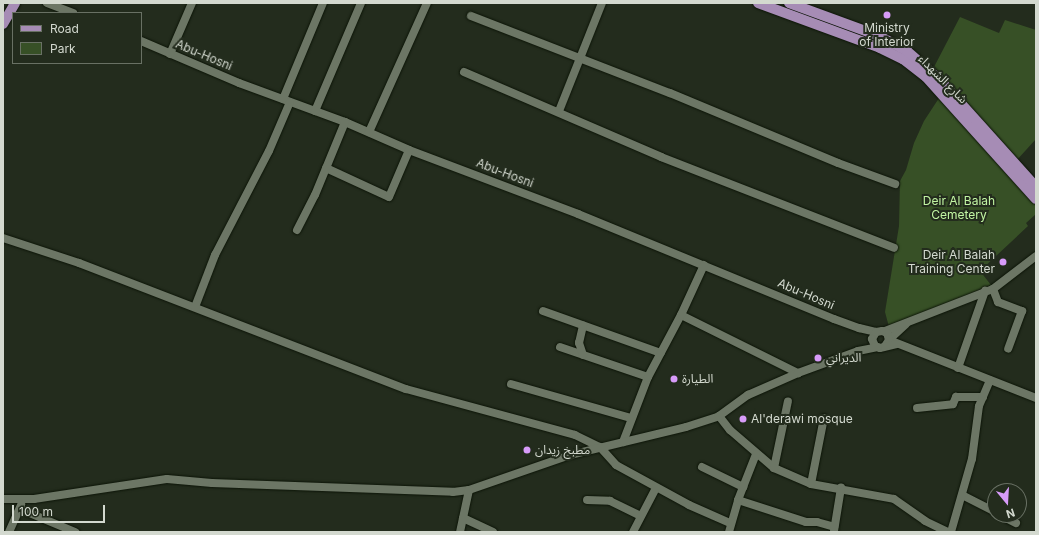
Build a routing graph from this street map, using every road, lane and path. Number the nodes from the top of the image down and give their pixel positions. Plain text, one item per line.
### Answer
1 (15, 3) edge
2 (47, 3) edge
3 (192, 3) edge
4 (322, 3) edge
5 (361, 3) edge
6 (427, 3) edge
7 (602, 3) edge
8 (758, 3) edge
9 (789, 3) edge
10 (70, 12) edge
11 (471, 16) dead end
12 (3, 24) edge
13 (142, 41) edge
14 (170, 54) junction
15 (580, 58) junction
16 (464, 72) dead end
17 (287, 101) junction
18 (315, 111) junction
19 (559, 111) junction
20 (345, 122) junction
21 (369, 132) junction
22 (409, 150) junction
23 (326, 168) junction
24 (895, 184) dead end
25 (1036, 187) edge
26 (1036, 199) edge
27 (297, 230) dead end
28 (3, 238) edge
29 (894, 248) dead end
30 (1036, 256) edge
31 (704, 265) junction
32 (989, 290) junction
33 (195, 307) junction
34 (543, 311) dead end
35 (681, 314) junction
36 (906, 324) junction
37 (583, 325) junction
38 (878, 334) junction
39 (884, 344) junction
40 (560, 347) dead end
41 (1008, 349) dead end
42 (858, 350) junction
43 (661, 353) junction
44 (582, 355) junction
45 (958, 368) junction
46 (798, 373) junction
47 (648, 377) junction
48 (990, 380) junction
49 (512, 384) dead end
50 (983, 397) junction
51 (1036, 398) edge
52 (788, 401) dead end
53 (917, 408) dead end
54 (719, 416) junction
55 (631, 418) junction
56 (824, 418) dead end
57 (622, 442) junction
58 (600, 447) junction
59 (756, 454) junction
60 (702, 467) dead end
61 (774, 468) junction
62 (811, 484) junction
63 (743, 487) junction
64 (656, 488) junction
65 (841, 488) junction
66 (469, 490) junction
67 (962, 494) junction
68 (3, 499) edge
69 (22, 500) junction
70 (587, 500) dead end
71 (738, 500) junction
72 (987, 508) edge
73 (20, 509) junction
74 (641, 516) junction
75 (463, 518) junction
76 (730, 523) junction
77 (834, 529) edge
78 (9, 532) edge
79 (75, 532) edge
80 (460, 532) edge
81 (493, 532) edge
82 (633, 532) edge
83 (729, 532) edge
84 (950, 532) edge

1 - 12 main road
2 - 10 street
3 - 14 street
4 - 17 street
5 - 18 street
6 - 21 street
7 - 15 street
8 - 26 main road, شارع الشهداء
9 - 25 main road, شارع الشهداء
11 - 15 street
13 - 14 street, Abu-Hosni
14 - 17 street, Abu-Hosni
15 - 19 street
15 - 24 street
16 - 19 street
17 - 18 street, Abu-Hosni
17 - 33 street
18 - 20 street, Abu-Hosni
19 - 29 street
20 - 21 street, Abu-Hosni
20 - 23 street
21 - 22 street, Abu-Hosni
22 - 23 street
22 - 31 street, Abu-Hosni
23 - 27 street
28 - 33 street
30 - 32 street
31 - 35 street
31 - 38 street, Abu-Hosni
32 - 36 street
32 - 41 street
32 - 45 street
33 - 58 street
34 - 37 street
35 - 43 street
35 - 46 street
36 - 38 street
36 - 39 street
37 - 43 street
37 - 44 street
38 - 39 street
38 - 39 street
38 - 42 street
39 - 42 street
39 - 45 street
40 - 44 street
42 - 46 street
43 - 47 street
44 - 47 street
45 - 48 street
46 - 54 street
47 - 55 street
48 - 50 street
48 - 51 street
49 - 55 street
50 - 53 street
50 - 67 street
52 - 61 street
54 - 57 street
54 - 59 street
55 - 57 street
56 - 62 street
57 - 58 street
58 - 64 street
58 - 66 street
59 - 61 street
59 - 63 street
60 - 63 street
61 - 62 street
62 - 65 street
63 - 71 street
64 - 74 street
64 - 76 street
65 - 77 street
65 - 84 street
66 - 69 street
66 - 75 street
67 - 72 street
67 - 84 street
68 - 69 street
69 - 73 street
70 - 74 street
71 - 76 street
71 - 77 street
73 - 78 street
73 - 79 street
74 - 82 street
75 - 80 street
75 - 81 street
76 - 83 street

